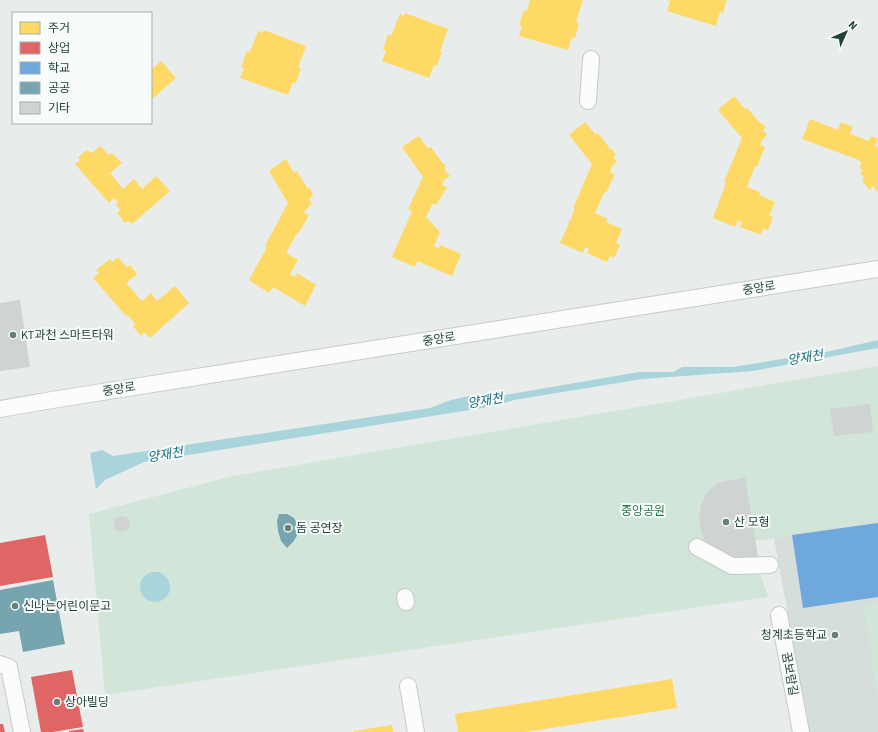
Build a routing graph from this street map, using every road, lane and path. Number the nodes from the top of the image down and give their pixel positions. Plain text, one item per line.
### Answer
1 (591, 59) dead end
2 (588, 101) dead end
3 (878, 269) edge
4 (0, 409) edge
5 (697, 547) dead end
6 (770, 565) dead end
7 (779, 615) dead end
8 (0, 664) edge
9 (408, 686) dead end
10 (22, 732) edge
11 (416, 732) edge
12 (801, 732) edge

1 - 2 street
3 - 4 street, 중앙로
5 - 6 street
7 - 12 street, 꿈보람길
8 - 10 street
9 - 11 street

